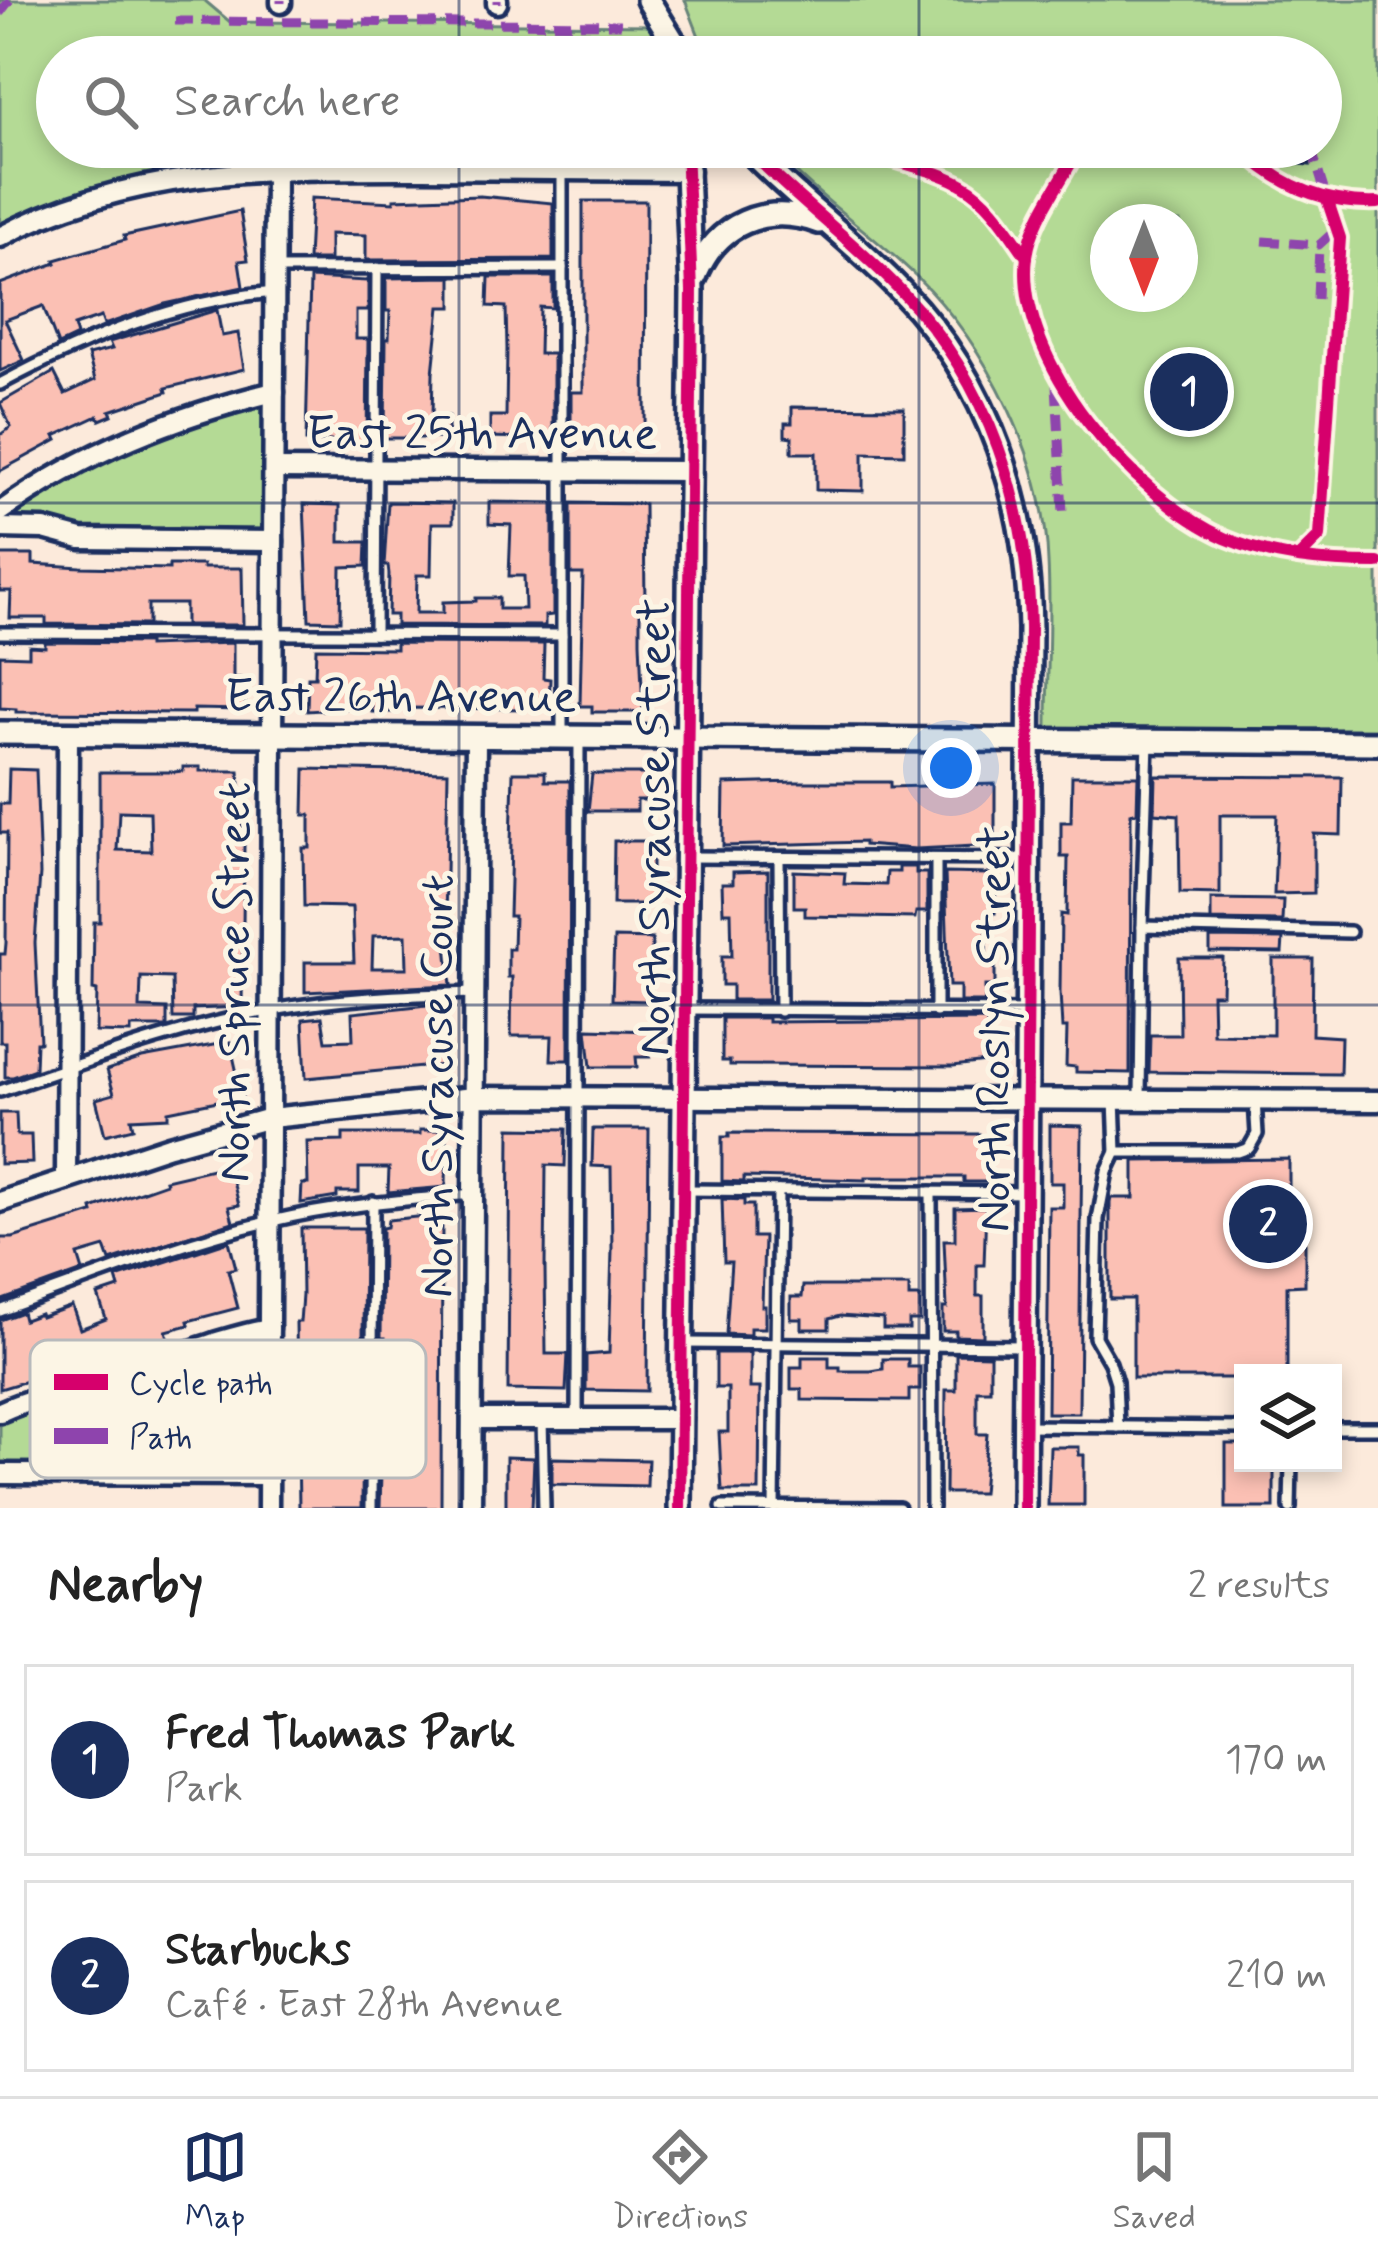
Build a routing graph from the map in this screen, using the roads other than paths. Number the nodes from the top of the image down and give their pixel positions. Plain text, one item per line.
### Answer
1 (648, 0) edge
2 (658, 36) edge
3 (670, 36) edge
4 (689, 168) edge
5 (769, 168) edge
6 (275, 169) junction
7 (562, 170) junction
8 (689, 171) junction
9 (831, 226) junction
10 (0, 237) edge
11 (377, 268) junction
12 (562, 268) junction
13 (275, 269) junction
14 (692, 286) junction
15 (275, 292) junction
16 (0, 384) edge
17 (274, 392) junction
18 (274, 469) junction
19 (375, 470) junction
20 (562, 470) junction
21 (690, 471) junction
22 (0, 512) edge
23 (0, 528) edge
24 (273, 541) junction
25 (0, 633) edge
26 (273, 634) junction
27 (375, 634) junction
28 (562, 635) junction
29 (0, 734) edge
30 (68, 734) junction
31 (272, 736) junction
32 (476, 737) junction
33 (571, 737) junction
34 (689, 738) junction
35 (1030, 742) junction
36 (1148, 742) junction
37 (1378, 743) edge
38 (688, 857) junction
39 (779, 859) junction
40 (1029, 859) junction
41 (936, 860) junction
42 (1142, 927) junction
43 (1350, 932) dead end
44 (474, 993) junction
45 (271, 1010) junction
46 (686, 1010) junction
47 (780, 1011) junction
48 (1028, 1011) junction
49 (936, 1012) junction
50 (66, 1069) junction
51 (0, 1091) edge
52 (474, 1096) junction
53 (578, 1096) junction
54 (686, 1097) junction
55 (1028, 1099) junction
56 (1114, 1100) junction
57 (1140, 1100) junction
58 (1255, 1100) junction
59 (1378, 1101) edge
60 (270, 1118) junction
61 (1116, 1152) junction
62 (66, 1180) junction
63 (685, 1190) junction
64 (778, 1191) junction
65 (932, 1192) junction
66 (1028, 1193) junction
67 (473, 1195) junction
68 (0, 1202) edge
69 (373, 1202) junction
70 (270, 1221) junction
71 (0, 1311) edge
72 (269, 1329) junction
73 (221, 1340) edge
74 (269, 1340) edge
75 (372, 1340) edge
76 (682, 1343) junction
77 (774, 1344) junction
78 (932, 1344) junction
79 (1026, 1346) junction
80 (30, 1400) edge
81 (0, 1412) edge
82 (472, 1419) junction
83 (542, 1419) junction
84 (577, 1419) junction
85 (682, 1419) junction
86 (1025, 1426) junction
87 (1118, 1427) junction
88 (1234, 1428) edge
89 (1342, 1428) edge
90 (1378, 1428) edge
91 (1291, 1472) edge
92 (0, 1474) edge
93 (30, 1474) edge
94 (371, 1478) edge
95 (722, 1507) edge
96 (371, 1508) edge
97 (471, 1508) edge
98 (544, 1508) edge
99 (680, 1508) edge
100 (774, 1508) edge
101 (899, 1508) edge
102 (932, 1508) edge
103 (1024, 1508) edge
104 (1290, 1508) edge

1 - 2 street
1 - 3 street
4 - 8 street, North Syracuse Street
5 - 9 street, North Roslyn Street
6 - 7 street
6 - 10 street
6 - 13 street, North Spruce Street
7 - 8 street
7 - 12 lane
8 - 14 street, North Syracuse Street
9 - 14 street
9 - 35 street, North Roslyn Street
11 - 12 lane
11 - 13 lane
11 - 19 lane
12 - 20 lane
13 - 15 street, North Spruce Street
14 - 21 street, North Syracuse Street
15 - 16 lane
15 - 17 street, North Spruce Street
17 - 18 street, North Spruce Street
17 - 22 street, East 25th Avenue
18 - 19 street, East 25th Avenue
18 - 24 street, North Spruce Street
19 - 20 street, East 25th Avenue
19 - 27 lane
20 - 21 street, East 25th Avenue
20 - 28 lane
21 - 34 street, North Syracuse Street
23 - 24 street
24 - 26 street, North Spruce Street
25 - 26 lane
26 - 27 lane
26 - 31 street, North Spruce Street
27 - 28 lane
28 - 33 lane
29 - 30 street, East 26th Avenue
30 - 31 street, East 26th Avenue
30 - 50 street
31 - 32 street, East 26th Avenue
31 - 45 street, North Spruce Street
32 - 33 street, East 26th Avenue
32 - 44 street, North Syracuse Court
33 - 34 street, East 26th Avenue
33 - 53 lane
34 - 35 street, East 26th Avenue
34 - 38 street, North Syracuse Street
35 - 36 street, East 26th Avenue
35 - 40 street, North Roslyn Street
36 - 37 street, East 26th Avenue
36 - 42 lane
38 - 39 lane
38 - 46 street, North Syracuse Street
39 - 41 lane
39 - 47 lane
40 - 41 lane
40 - 48 street, North Roslyn Street
41 - 49 lane
42 - 43 lane
42 - 57 lane
44 - 45 lane
44 - 52 street, North Syracuse Court
45 - 50 lane
45 - 60 street, North Spruce Street
46 - 47 lane
46 - 54 street, North Syracuse Street
47 - 49 lane
48 - 49 lane
48 - 55 street, North Roslyn Street
50 - 51 lane
50 - 62 street
52 - 53 street
52 - 60 street
52 - 67 street, North Syracuse Court
53 - 54 street
53 - 84 lane
54 - 55 street
54 - 63 street, North Syracuse Street
55 - 56 street
55 - 66 street, North Roslyn Street
56 - 57 street
56 - 61 lane
57 - 58 street
58 - 59 street
58 - 61 lane
60 - 62 street
60 - 70 street, North Spruce Street
61 - 87 lane
62 - 68 street
63 - 64 lane
63 - 76 street, North Syracuse Street
64 - 65 lane
64 - 77 lane
65 - 66 lane
65 - 78 lane
66 - 79 street, North Roslyn Street
67 - 69 lane
67 - 82 street, North Syracuse Court
69 - 70 lane
69 - 75 lane
70 - 71 lane
70 - 72 street, North Spruce Street
72 - 73 street
72 - 74 street, North Spruce Street
76 - 77 lane
76 - 85 street, North Syracuse Street
77 - 78 lane
77 - 100 lane
78 - 79 lane
78 - 102 lane
79 - 86 street, North Roslyn Street
80 - 81 street
82 - 83 street
82 - 97 street, North Syracuse Court
83 - 84 street
83 - 98 lane
84 - 85 street
85 - 99 street, North Syracuse Street
86 - 87 lane
86 - 103 street, North Roslyn Street
87 - 88 lane
89 - 90 lane
91 - 104 lane
92 - 93 street
94 - 96 lane
95 - 100 lane
100 - 101 lane

